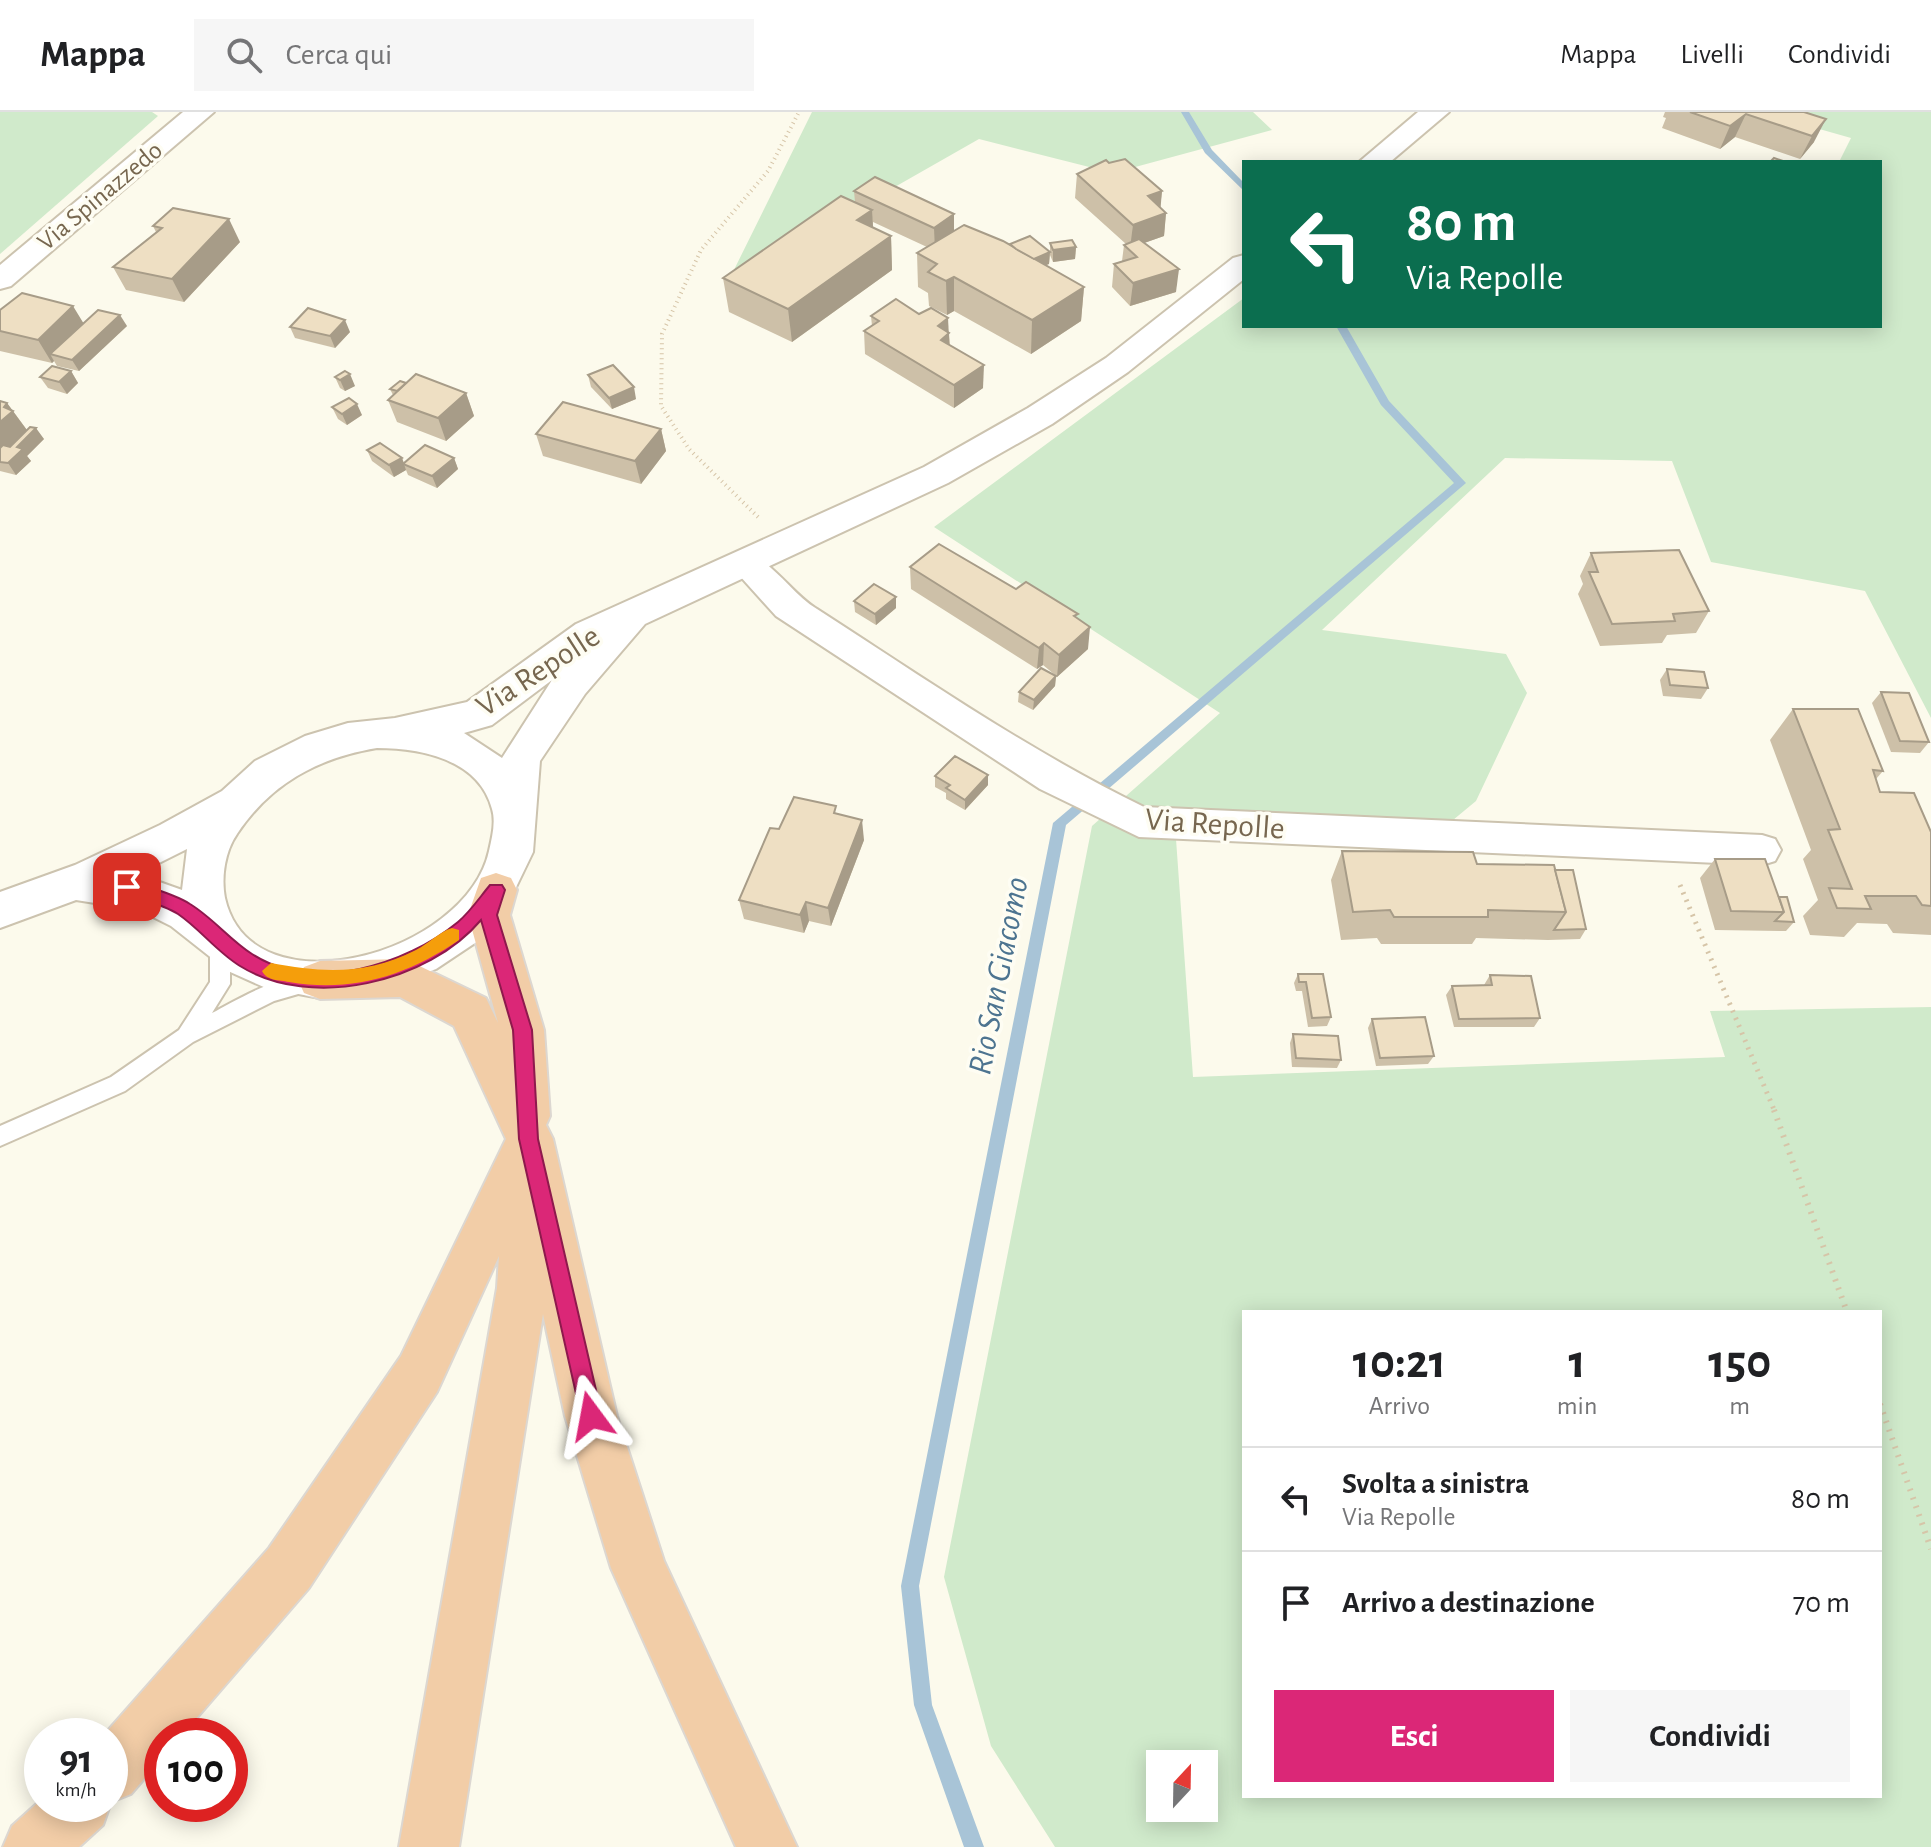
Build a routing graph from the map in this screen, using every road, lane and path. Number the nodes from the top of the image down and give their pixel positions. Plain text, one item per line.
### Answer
1 (799, 112) edge
2 (1435, 112) edge
3 (191, 114) edge
4 (1375, 160) edge
5 (1242, 266) edge
6 (0, 280) edge
7 (789, 545) junction
8 (746, 565) junction
9 (633, 613) junction
10 (395, 733) junction
11 (236, 801) junction
12 (1662, 846) junction
13 (1762, 850) dead end
14 (504, 871) junction
15 (77, 884) junction
16 (0, 910) edge
17 (220, 938) junction
18 (320, 980) junction
19 (186, 1036) junction
20 (0, 1136) edge
21 (529, 1139) junction
22 (1846, 1310) edge
23 (1882, 1410) edge
24 (1931, 1549) edge
25 (128, 1752) edge
26 (61, 1822) edge
27 (33, 1847) edge
28 (429, 1847) edge
29 (767, 1847) edge

1 - 7 path
2 - 4 street
3 - 6 street, Via Spinazzedo
5 - 7 street, Via Repolle
7 - 8 street, Via Repolle
8 - 9 street, Via Repolle
8 - 12 street, Via Repolle
9 - 10 street, Via Repolle
9 - 14 street, Via Repolle
10 - 11 street, Via Repolle
10 - 14 street, Via Repolle
11 - 15 street, Via Repolle
11 - 17 street, Via Repolle
12 - 13 street, Via Repolle
12 - 22 path
14 - 18 street, Via Repolle
14 - 21 highway
15 - 16 street, Via Repolle
15 - 17 street, Via Repolle
17 - 18 street, Via Repolle
17 - 19 lane
18 - 19 lane
18 - 21 highway
19 - 20 lane
21 - 25 highway
21 - 28 highway
21 - 29 highway
23 - 24 path
26 - 27 highway

